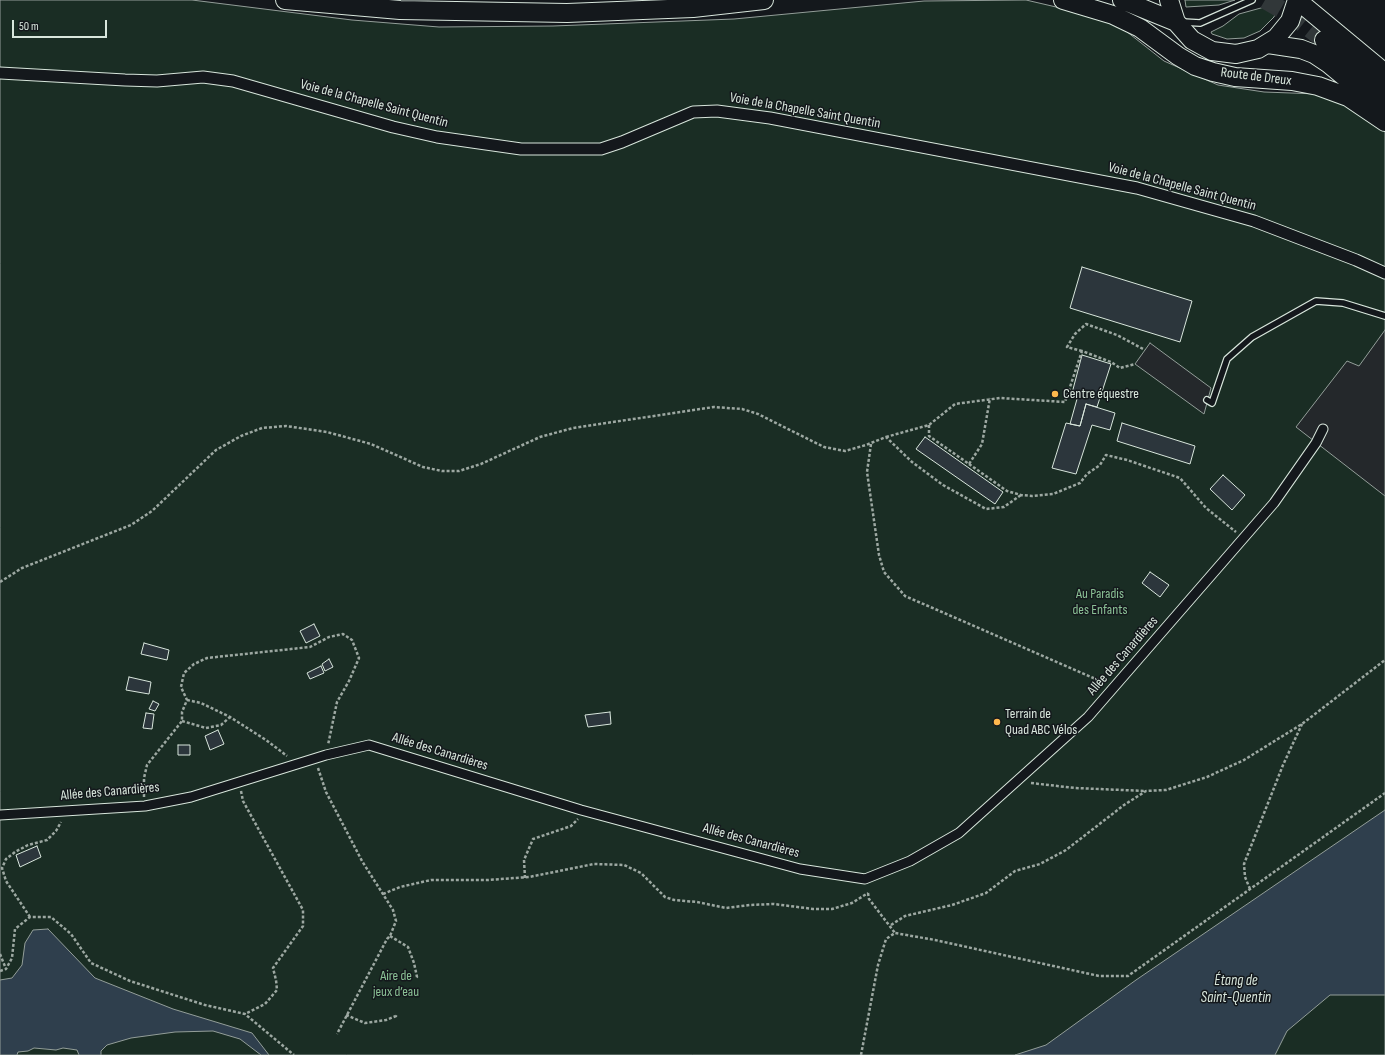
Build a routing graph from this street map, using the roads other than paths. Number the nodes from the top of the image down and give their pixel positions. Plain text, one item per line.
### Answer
1 (285, 0) edge
2 (764, 0) edge
3 (1063, 0) edge
4 (1122, 0) edge
5 (1169, 0) edge
6 (1252, 0) edge
7 (1297, 0) edge
8 (1176, 22) junction
9 (1324, 40) tunnel mouth
10 (1268, 44) junction
11 (0, 73) edge
12 (1385, 73) edge
13 (1385, 91) edge
14 (1385, 110) edge
15 (1385, 122) edge
16 (1385, 273) edge
17 (1385, 316) edge
18 (1207, 400) dead end
19 (1323, 429) dead end
20 (0, 815) edge

1 - 2 main road
3 - 15 main road, Route de Dreux
4 - 8 main road
5 - 8 main road
6 - 8 lane
7 - 10 main road
7 - 12 main road
8 - 10 main road
9 - 13 main road
10 - 14 main road
11 - 16 street, Voie de la Chapelle Saint Quentin
17 - 18 lane
19 - 20 street, Allée des Canardières

